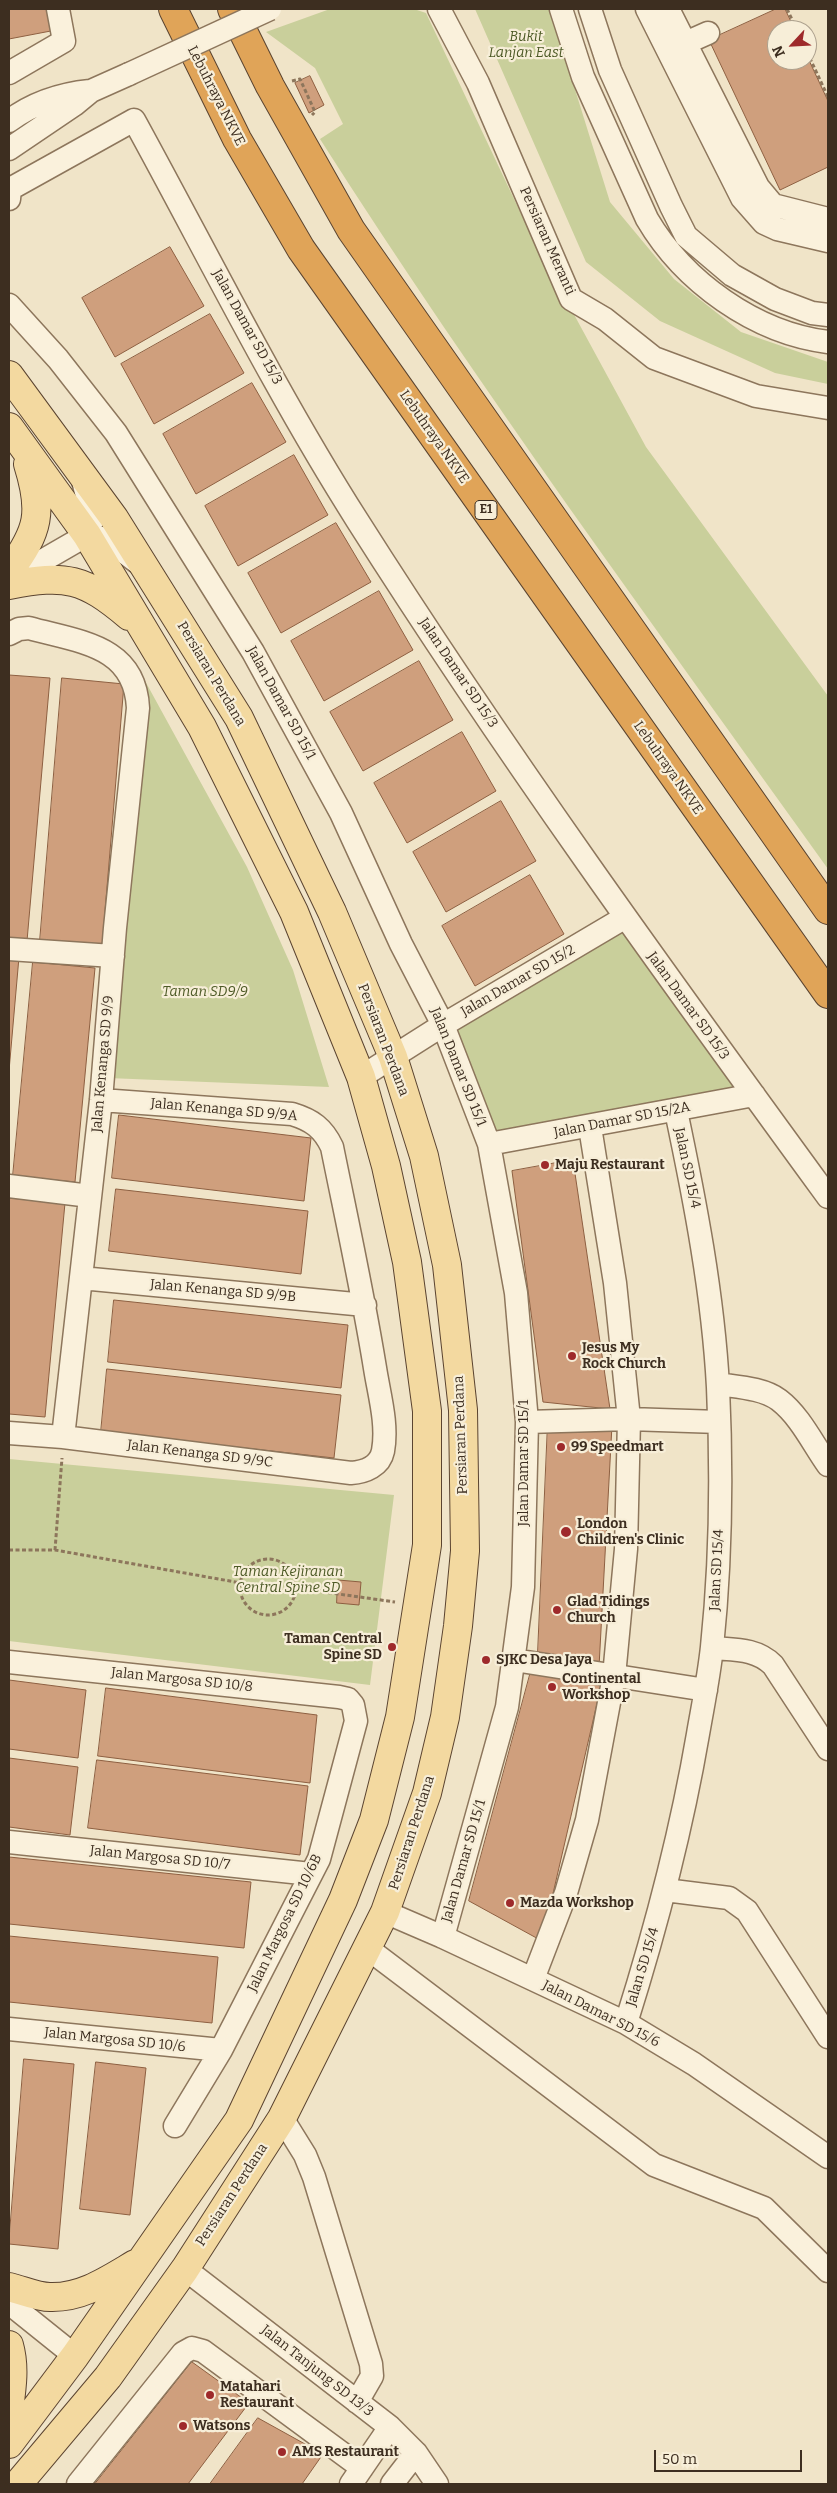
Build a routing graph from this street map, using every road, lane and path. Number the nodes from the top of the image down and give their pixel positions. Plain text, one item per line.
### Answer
1 (58, 9) edge
2 (173, 9) edge
3 (232, 9) edge
4 (270, 9) edge
5 (439, 9) edge
6 (561, 9) edge
7 (590, 9) edge
8 (647, 9) edge
9 (668, 9) edge
10 (708, 33) dead end
11 (677, 46) junction
12 (815, 70) edge
13 (9, 73) edge
14 (91, 91) junction
15 (828, 97) edge
16 (9, 121) edge
17 (9, 148) edge
18 (9, 199) edge
19 (828, 219) edge
20 (828, 241) edge
21 (9, 305) edge
22 (828, 315) edge
23 (828, 342) edge
24 (9, 375) edge
25 (828, 408) edge
26 (14, 434) edge
27 (79, 471) junction
28 (87, 534) junction
29 (146, 569) junction
30 (9, 571) edge
31 (9, 580) edge
32 (9, 585) edge
33 (142, 626) junction
34 (9, 634) edge
35 (828, 910) edge
36 (624, 918) junction
37 (9, 949) edge
38 (113, 956) junction
39 (828, 994) edge
40 (443, 1025) junction
41 (393, 1057) junction
42 (361, 1077) junction
43 (754, 1095) junction
44 (101, 1100) junction
45 (676, 1111) junction
46 (590, 1127) junction
47 (489, 1144) junction
48 (9, 1186) edge
49 (90, 1196) junction
50 (828, 1197) edge
51 (81, 1278) junction
52 (365, 1305) junction
53 (718, 1384) junction
54 (463, 1410) junction
55 (427, 1411) junction
56 (629, 1419) junction
57 (527, 1422) junction
58 (719, 1422) junction
59 (9, 1433) edge
60 (63, 1437) junction
61 (828, 1465) edge
62 (9, 1550) edge
63 (55, 1550) junction
64 (241, 1583) junction
65 (296, 1588) junction
66 (418, 1605) junction
67 (712, 1648) junction
68 (514, 1660) junction
69 (9, 1662) edge
70 (614, 1676) junction
71 (706, 1690) junction
72 (353, 1705) joint
73 (828, 1749) edge
74 (9, 1842) edge
75 (311, 1874) junction
76 (665, 1890) junction
77 (385, 1912) junction
78 (443, 1936) junction
79 (367, 1948) junction
80 (533, 1979) junction
81 (626, 2023) junction
82 (9, 2029) edge
83 (828, 2037) edge
84 (221, 2050) junction
85 (282, 2118) junction
86 (175, 2126) dead end
87 (828, 2157) edge
88 (144, 2258) junction
89 (828, 2271) edge
90 (177, 2278) junction
91 (9, 2287) edge
92 (9, 2304) edge
93 (9, 2345) edge
94 (75, 2356) junction
95 (357, 2402) junction
96 (9, 2409) edge
97 (390, 2427) junction
98 (9, 2444) edge
99 (416, 2453) junction
100 (357, 2476) edge
101 (24, 2478) edge
102 (78, 2484) edge
103 (392, 2484) edge
104 (437, 2484) edge

1 - 13 street
2 - 39 highway, Lebuhraya NKVE / E1
3 - 35 highway
4 - 14 street, bridge
5 - 25 street, Persiaran Meranti
6 - 23 street
7 - 22 street
8 - 11 street
9 - 11 street
10 - 11 street
11 - 19 street
11 - 20 street
12 - 15 path
14 - 16 street
14 - 17 street
18 - 36 street, Jalan Damar SD 15/3
21 - 40 street, Jalan Damar SD 15/1
24 - 27 main road, Persiaran Perdana
26 - 28 main road
26 - 30 main road
27 - 28 street
27 - 29 main road, Persiaran Perdana
28 - 29 street
28 - 31 street
28 - 33 main road
29 - 41 main road, Persiaran Perdana
32 - 33 main road
33 - 42 main road
34 - 38 street, Jalan Kenanga SD 9/9
36 - 40 street, Jalan Damar SD 15/2
36 - 43 street, Jalan Damar SD 15/3
37 - 38 street
38 - 44 street, Jalan Kenanga SD 9/9
40 - 41 street, Jalan Damar SD 15/2
40 - 47 street, Jalan Damar SD 15/1
41 - 42 street, Jalan Damar SD 15/2
41 - 54 main road, Persiaran Perdana
42 - 55 main road
43 - 45 street, Jalan Damar SD 15/2A
43 - 50 street, Jalan Damar SD 15/3
44 - 49 street, Jalan Kenanga SD 9/9
44 - 52 street, Jalan Kenanga SD 9/9A
45 - 46 street, Jalan Damar SD 15/2A
45 - 53 street, Jalan SD 15/4
46 - 47 street, Jalan Damar SD 15/2A
46 - 56 street
47 - 57 street, Jalan Damar SD 15/1
48 - 49 street
49 - 51 street, Jalan Kenanga SD 9/9
51 - 52 street, Jalan Kenanga SD 9/9B
51 - 60 street, Jalan Kenanga SD 9/9
52 - 60 street, Jalan Kenanga SD 9/9C
53 - 58 street, Jalan SD 15/4
53 - 61 street
54 - 55 main road
54 - 77 main road, Persiaran Perdana
55 - 66 main road
56 - 57 street
56 - 58 street
56 - 70 street
57 - 68 street, Jalan Damar SD 15/1
58 - 67 street, Jalan SD 15/4
59 - 60 street, Jalan Kenanga SD 9/9C
60 - 63 path
62 - 63 path
63 - 64 path
64 - 65 path
64 - 65 path
65 - 66 path
66 - 88 main road
67 - 71 street, Jalan SD 15/4
67 - 73 street
68 - 70 street
68 - 78 street, Jalan Damar SD 15/1
69 - 72 street, Jalan Margosa SD 10/8
70 - 71 street
70 - 80 street
71 - 76 street, Jalan SD 15/4
72 - 75 street, Jalan Margosa SD 10/6B
74 - 75 street, Jalan Margosa SD 10/7
75 - 84 street, Jalan Margosa SD 10/6B
76 - 81 street, Jalan SD 15/4
76 - 83 street
77 - 78 street, Jalan Damar SD 15/6
77 - 79 main road, Persiaran Perdana
78 - 80 street, Jalan Damar SD 15/6
79 - 85 main road, Persiaran Perdana
79 - 89 street
80 - 81 street, Jalan Damar SD 15/6
81 - 87 street, Jalan Damar SD 15/6
82 - 84 street, Jalan Margosa SD 10/6
84 - 86 street, Jalan Margosa SD 10/6B
85 - 90 main road, Persiaran Perdana
85 - 95 street
88 - 91 main road
88 - 94 main road
90 - 94 main road
90 - 95 street, Jalan Tanjung SD 13/3
90 - 101 main road, Persiaran Perdana
92 - 94 street
93 - 96 main road
94 - 98 main road
94 - 101 main road
95 - 97 street, Jalan Tanjung SD 13/3
97 - 99 street, Jalan Tanjung SD 13/3
97 - 100 street
99 - 103 street
99 - 104 street, Jalan Tanjung SD 13/3
100 - 102 street

